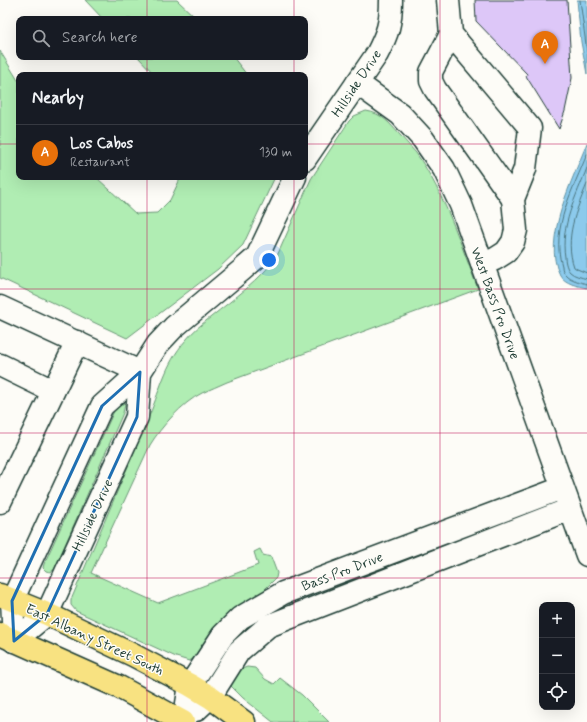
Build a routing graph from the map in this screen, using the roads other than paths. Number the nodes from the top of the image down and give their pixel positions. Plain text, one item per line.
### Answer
1 (391, 0) edge
2 (448, 0) edge
3 (451, 34) junction
4 (357, 83) junction
5 (308, 155) edge
6 (294, 180) edge
7 (513, 199) junction
8 (482, 264) junction
9 (0, 307) edge
10 (77, 342) junction
11 (0, 365) edge
12 (140, 372) junction
13 (53, 391) junction
14 (562, 488) junction
15 (0, 502) edge
16 (570, 509) junction
17 (587, 555) edge
18 (6, 598) edge
19 (47, 614) junction
20 (7, 638) edge
21 (190, 685) junction
22 (210, 697) junction
23 (183, 722) edge
24 (244, 722) edge

1 - 4 street, Hillside Drive
2 - 3 street
3 - 7 street
3 - 7 street
4 - 5 street, Hillside Drive
4 - 8 street, West Bass Pro Drive
6 - 12 street, Hillside Drive
7 - 8 street
8 - 14 street, West Bass Pro Drive
9 - 10 street
10 - 12 street
10 - 13 street
11 - 13 street
12 - 18 street
12 - 19 street, Hillside Drive
13 - 15 street
14 - 16 street, West Bass Pro Drive
14 - 21 street, Bass Pro Drive
16 - 17 street, West Bass Pro Drive
16 - 22 street, Bass Pro Drive
18 - 19 main road, East Albany Street South
18 - 20 street
19 - 20 street, Hillside Drive
19 - 21 main road, East Albany Street South
20 - 23 main road
21 - 22 main road, East Albany Street South
21 - 23 street, Bass Pro Drive
22 - 23 street, Bass Pro Drive
22 - 24 main road, East Albany Street South

